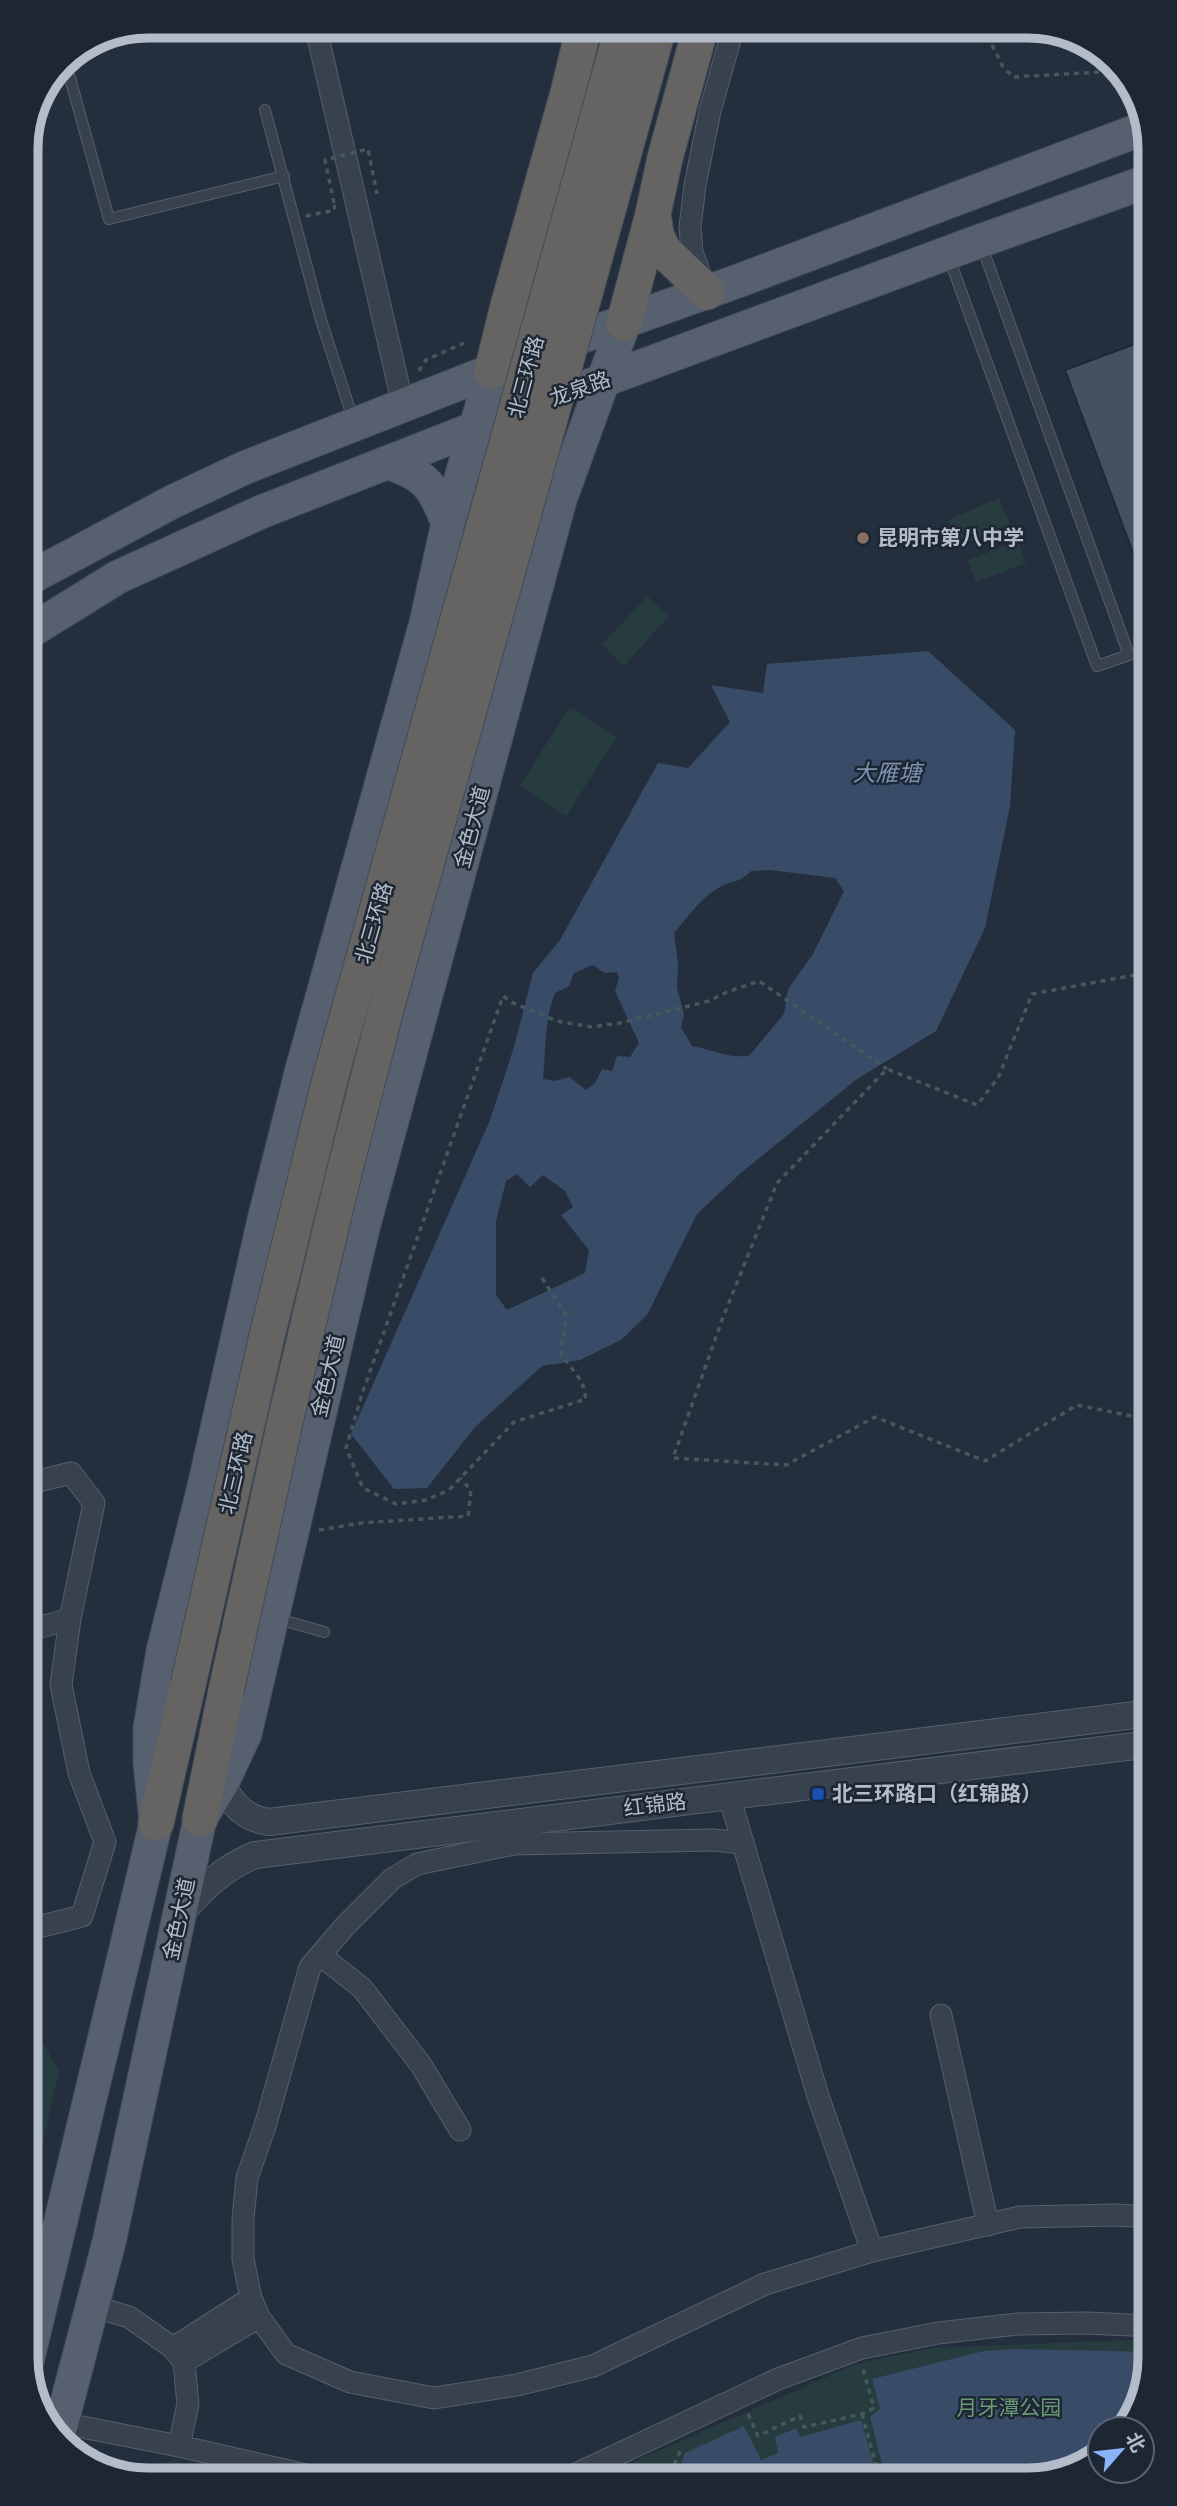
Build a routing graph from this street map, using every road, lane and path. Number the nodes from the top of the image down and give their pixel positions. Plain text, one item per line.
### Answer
1 (318, 38) edge
2 (581, 38) edge
3 (620, 39) edge
4 (656, 39) edge
5 (697, 39) edge
6 (730, 39) edge
7 (989, 39) edge
8 (1107, 72) edge
9 (69, 74) edge
10 (265, 110) dead end
11 (1136, 131) edge
12 (284, 176) junction
13 (1138, 185) edge
14 (377, 194) dead end
15 (653, 214) junction
16 (295, 219) junction
17 (980, 241) junction
18 (947, 253) junction
19 (707, 292) junction
20 (624, 323) junction
21 (464, 344) dead end
22 (420, 371) dead end
23 (492, 371) junction
24 (603, 380) junction
25 (404, 405) junction
26 (355, 424) junction
27 (474, 429) junction
28 (389, 463) junction
29 (449, 523) junction
30 (39, 573) edge
31 (425, 623) junction
32 (39, 626) edge
33 (520, 649) junction
34 (1138, 974) edge
35 (887, 1069) junction
36 (542, 1278) dead end
37 (1138, 1417) edge
38 (460, 1478) junction
39 (39, 1481) edge
40 (308, 1532) dead end
41 (272, 1617) junction
42 (70, 1619) junction
43 (39, 1627) edge
44 (324, 1632) dead end
45 (1138, 1715) edge
46 (215, 1743) junction
47 (1138, 1746) edge
48 (222, 1783) junction
49 (729, 1796) junction
50 (200, 1819) junction
51 (156, 1823) junction
52 (743, 1843) junction
53 (181, 1913) junction
54 (39, 1927) edge
55 (320, 1955) junction
56 (941, 2015) dead end
57 (460, 2130) dead end
58 (1138, 2216) edge
59 (988, 2225) junction
60 (872, 2251) junction
61 (92, 2306) junction
62 (255, 2308) junction
63 (39, 2312) edge
64 (1138, 2325) edge
65 (178, 2355) junction
66 (873, 2366) dead end
67 (862, 2414) junction
68 (740, 2418) dead end
69 (58, 2419) edge
70 (64, 2427) edge
71 (692, 2442) dead end
72 (179, 2446) junction
73 (272, 2467) edge
74 (590, 2468) edge
75 (673, 2468) edge
76 (877, 2468) edge

1 - 25 street
2 - 23 highway
3 - 51 highway, 北三环路, bridge
4 - 46 highway, 北三环路, bridge
5 - 15 highway
6 - 19 street
7 - 8 path
9 - 12 lane
10 - 12 lane
11 - 19 main road
12 - 16 lane
13 - 17 main road, 龙泉路
14 - 16 path, bridge
15 - 19 highway
15 - 20 highway
16 - 26 lane
17 - 18 main road, 龙泉路
17 - 18 lane
18 - 24 main road, 龙泉路
19 - 20 main road
20 - 23 main road
20 - 24 main road, 金色大道
21 - 22 path
23 - 25 main road
23 - 27 main road, 金色大道
24 - 27 main road, 龙泉路
24 - 33 main road, 金色大道
25 - 26 main road
26 - 30 main road
27 - 28 main road, 龙泉路
27 - 29 main road, 金色大道
28 - 29 main road
28 - 32 main road, 龙泉路
29 - 31 main road, 金色大道
31 - 33 main road
31 - 51 main road, 金色大道
33 - 41 main road, 金色大道
34 - 35 path
35 - 37 path
35 - 38 path
36 - 38 path
38 - 40 path
39 - 42 street
41 - 44 lane
41 - 48 main road, 金色大道
42 - 43 street
42 - 54 street
45 - 48 street, 红锦路
46 - 48 street
46 - 50 highway, 北三环路
47 - 49 street, 红锦路
48 - 50 main road, 金色大道
49 - 52 street
49 - 53 street, 红锦路
50 - 53 main road, 金色大道
51 - 63 main road, 金色大道
52 - 55 street
52 - 60 street
53 - 61 main road, 金色大道
55 - 57 street
55 - 62 street
56 - 59 street
58 - 59 street
59 - 60 street
60 - 62 street
61 - 65 street
61 - 69 main road, 金色大道
62 - 65 street
64 - 74 street
65 - 72 street
66 - 67 path
67 - 68 path
67 - 76 path
70 - 72 street
71 - 75 path
72 - 73 street

